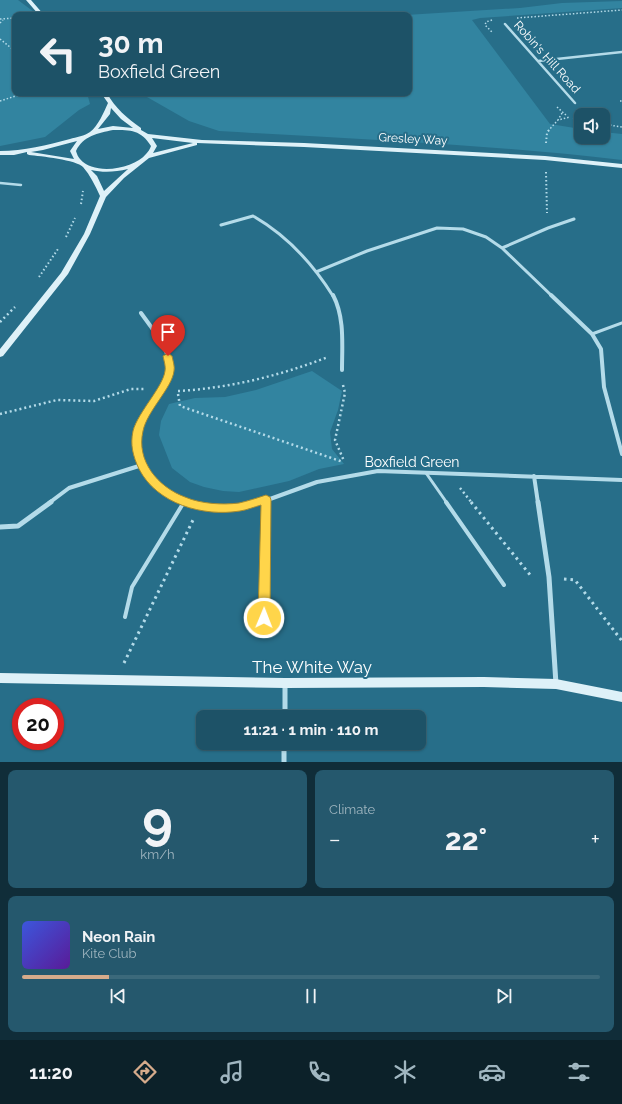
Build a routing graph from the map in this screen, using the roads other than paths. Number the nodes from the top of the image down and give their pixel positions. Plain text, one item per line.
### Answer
1 (28, 0) edge
2 (39, 12) edge
3 (505, 24) dead end
4 (622, 52) edge
5 (538, 61) junction
6 (106, 96) edge
7 (575, 103) dead end
8 (110, 104) junction
9 (93, 132) junction
10 (143, 132) junction
11 (86, 136) junction
12 (149, 136) junction
13 (202, 142) junction
14 (0, 153) edge
15 (9, 153) junction
16 (149, 156) junction
17 (78, 162) junction
18 (140, 163) junction
19 (85, 166) junction
20 (622, 166) edge
21 (0, 183) edge
22 (21, 185) dead end
23 (103, 196) junction
24 (574, 219) dead end
25 (221, 225) dead end
26 (502, 248) junction
27 (316, 272) junction
28 (141, 313) dead end
29 (622, 323) edge
30 (592, 334) junction
31 (0, 354) edge
32 (342, 370) road end
33 (622, 454) edge
34 (142, 465) junction
35 (426, 473) junction
36 (534, 476) junction
37 (622, 480) edge
38 (266, 500) junction
39 (184, 502) junction
40 (0, 527) edge
41 (504, 585) dead end
42 (125, 617) dead end
43 (264, 618) dead end
44 (0, 678) edge
45 (285, 683) junction
46 (556, 684) junction
47 (622, 697) edge
48 (285, 710) edge
49 (284, 750) edge
50 (284, 762) edge

1 - 2 street
3 - 5 street, Robin's Hill Road
4 - 5 street
5 - 7 street, Robin's Hill Road
6 - 8 street
8 - 9 street
8 - 10 street
9 - 10 street
9 - 11 street
10 - 12 street
11 - 15 street
11 - 17 street
12 - 13 street, Gresley Way
12 - 16 street
13 - 16 street, Gresley Way
13 - 20 street, Gresley Way
14 - 15 street
15 - 17 street
16 - 18 street
17 - 19 street
18 - 19 street
18 - 23 street
19 - 23 street
21 - 22 lane
23 - 31 street
24 - 26 street
25 - 27 street
26 - 27 street
26 - 30 street
27 - 32 street
28 - 34 street, Boxfield Green
29 - 30 lane
30 - 33 street
34 - 39 street, Boxfield Green
34 - 40 street
35 - 36 street, Boxfield Green
35 - 38 street, Boxfield Green
35 - 41 lane
36 - 37 street, Boxfield Green
36 - 46 street
38 - 39 street, Boxfield Green
38 - 43 lane
39 - 42 lane
44 - 45 street, The White Way
45 - 46 street, The White Way
45 - 48 street
46 - 47 street, The White Way
49 - 50 street

